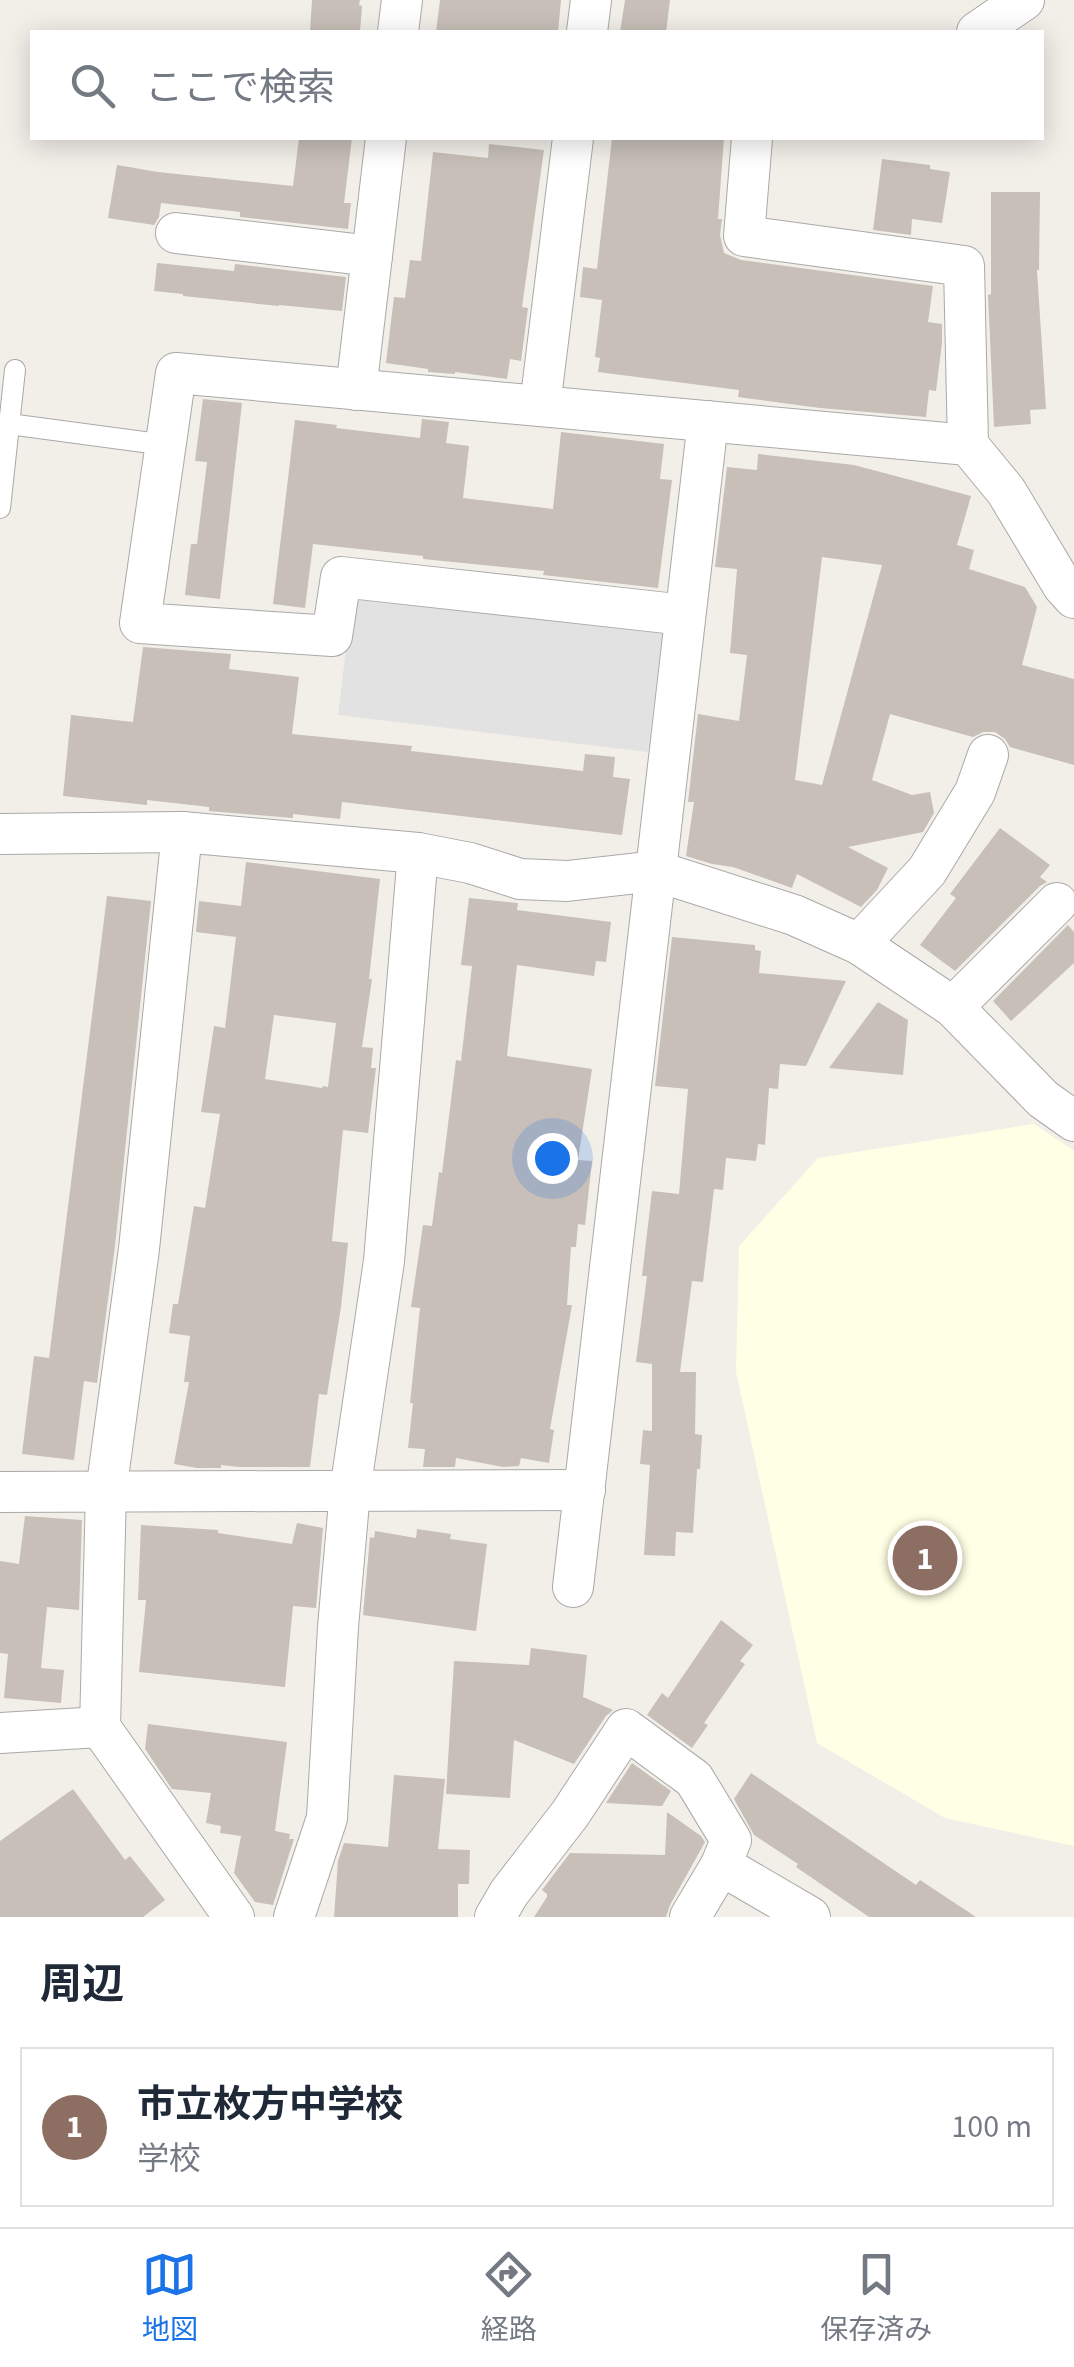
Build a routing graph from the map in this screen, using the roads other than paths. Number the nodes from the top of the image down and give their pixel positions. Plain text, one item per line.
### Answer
1 (402, 0) edge
2 (591, 0) edge
3 (1024, 0) edge
4 (398, 30) edge
5 (587, 30) edge
6 (980, 30) edge
7 (386, 140) edge
8 (574, 140) edge
9 (752, 140) edge
10 (176, 234) dead end
11 (372, 256) junction
12 (15, 370) dead end
13 (356, 390) junction
14 (540, 406) junction
15 (708, 421) junction
16 (9, 424) junction
17 (968, 445) junction
18 (166, 446) junction
19 (0, 508) edge
20 (1074, 598) edge
21 (685, 616) junction
22 (988, 755) dead end
23 (182, 832) junction
24 (0, 834) edge
25 (418, 854) junction
26 (656, 871) junction
27 (1057, 903) dead end
28 (859, 944) junction
29 (952, 1006) junction
30 (1074, 1121) edge
31 (584, 1490) junction
32 (350, 1491) junction
33 (0, 1492) edge
34 (106, 1492) junction
35 (574, 1587) dead end
36 (100, 1727) junction
37 (0, 1734) edge
38 (721, 1865) junction
39 (234, 1917) edge
40 (294, 1917) edge
41 (495, 1917) edge
42 (690, 1917) edge
43 (810, 1917) edge

1 - 4 street
2 - 5 street
3 - 6 street
7 - 11 street
8 - 14 street
9 - 17 street
10 - 11 street
11 - 13 street
12 - 16 lane
13 - 14 street
13 - 18 street
14 - 15 street
15 - 17 street
15 - 21 street
16 - 18 lane
16 - 19 lane
17 - 20 street
18 - 21 street
21 - 26 street
22 - 28 street
23 - 24 street
23 - 25 street
23 - 34 street
25 - 26 street
25 - 32 street
26 - 28 street
26 - 31 street
27 - 29 street
28 - 29 street
29 - 30 street
31 - 32 street
31 - 35 street
32 - 34 street
32 - 40 street
33 - 34 street
34 - 36 street
36 - 37 street
36 - 39 street
38 - 41 street
38 - 42 street
38 - 43 street

